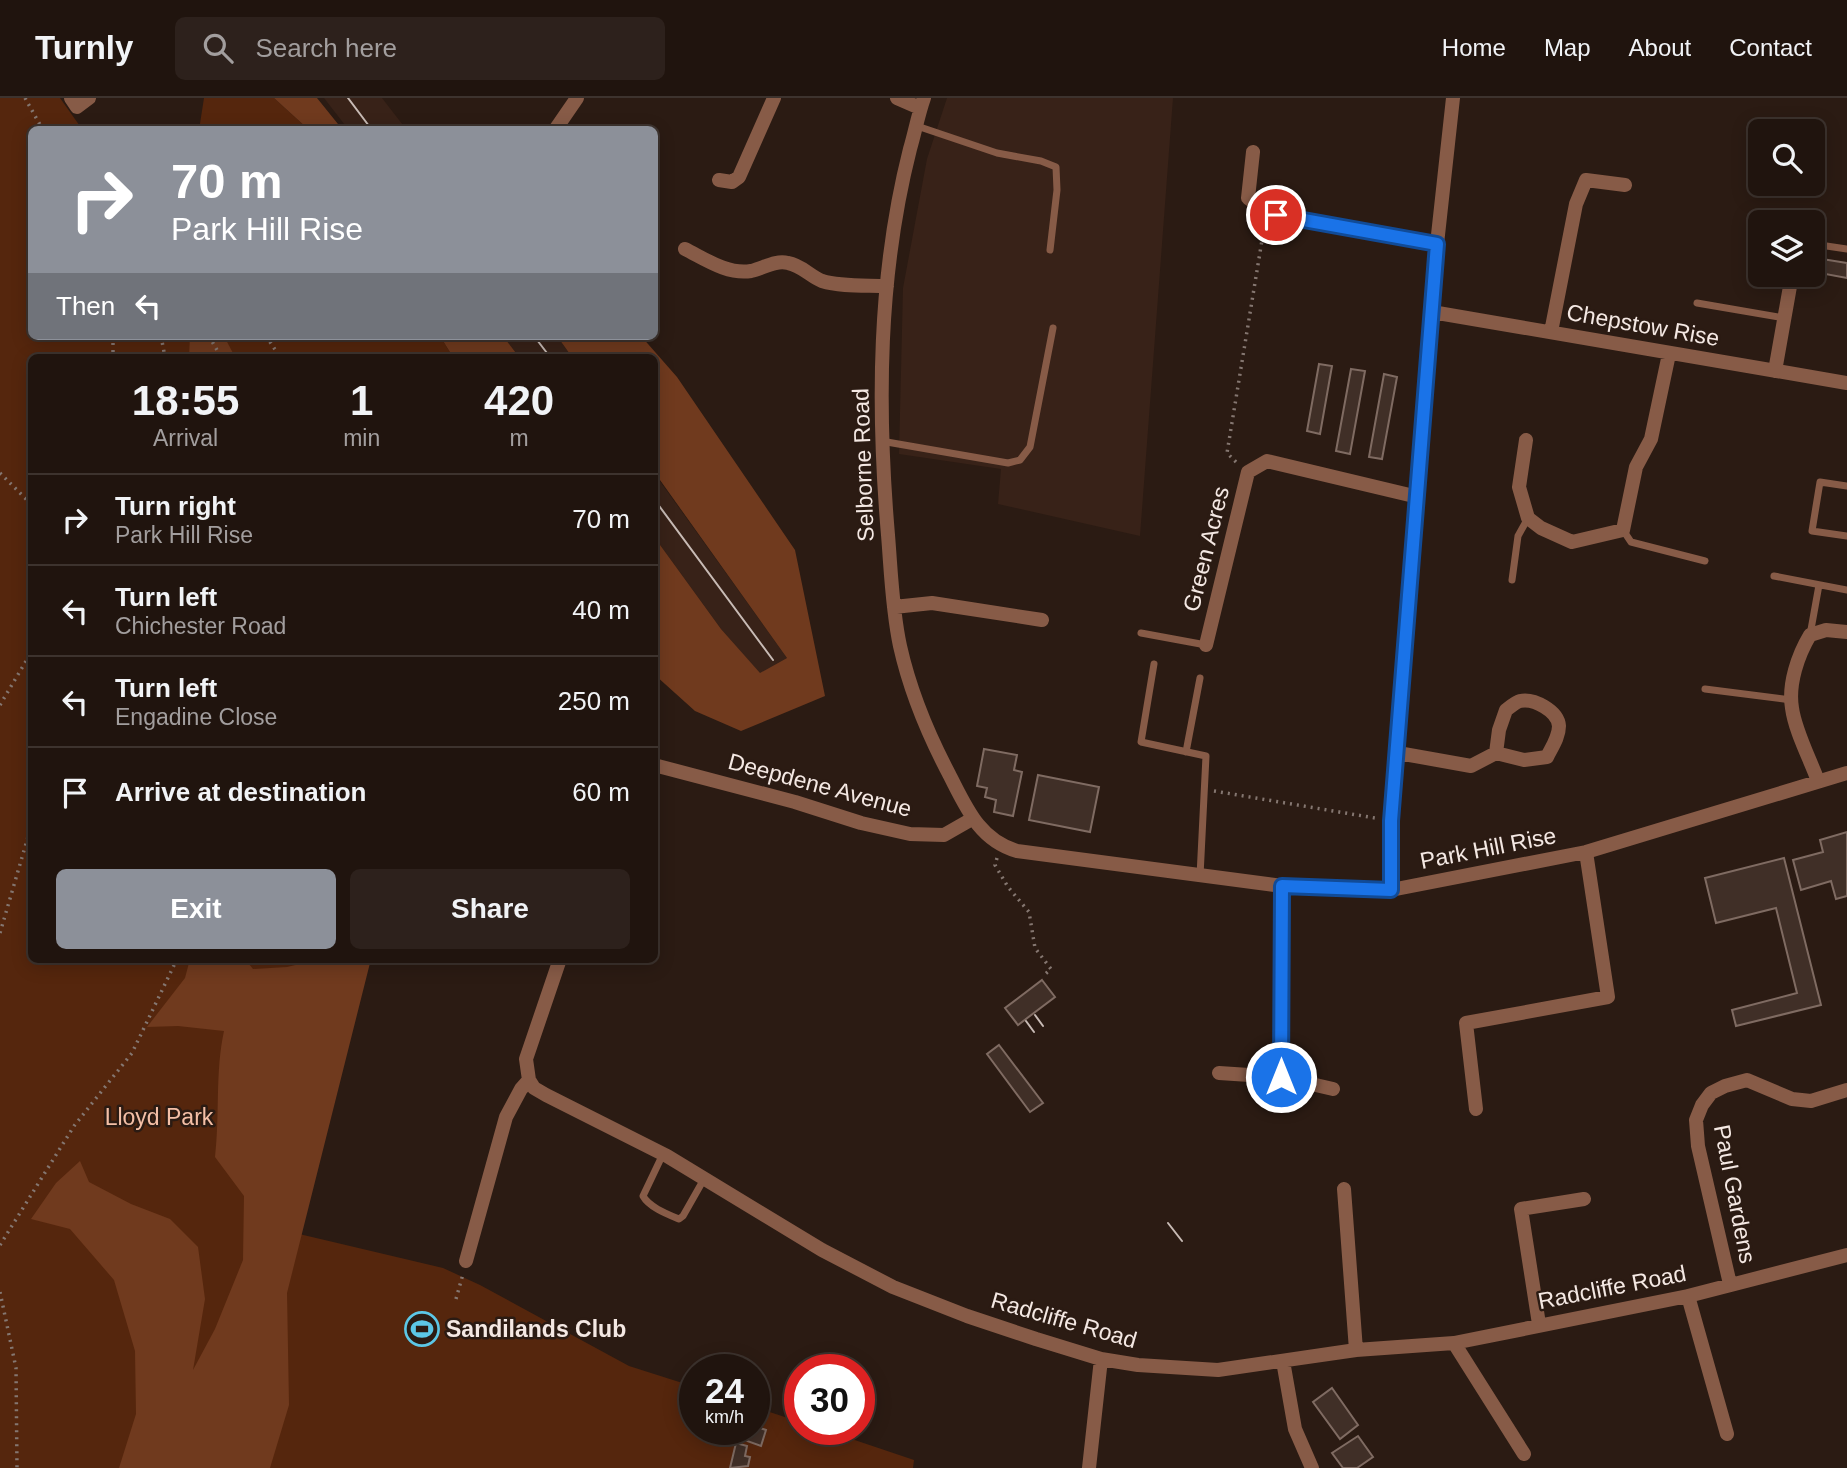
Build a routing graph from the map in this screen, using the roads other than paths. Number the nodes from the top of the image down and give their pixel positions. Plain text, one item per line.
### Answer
1 (577, 98) edge
2 (774, 98) edge
3 (897, 98) edge
4 (1452, 98) edge
5 (922, 103) edge
6 (916, 125) junction
7 (558, 126) edge
8 (1253, 152) dead end
9 (719, 180) dead end
10 (1625, 185) dead end
11 (1437, 244) junction
12 (1825, 246) edge
13 (685, 249) dead end
14 (1847, 249) edge
15 (1049, 250) dead end
16 (887, 286) junction
17 (1790, 287) edge
18 (1697, 303) dead end
19 (1432, 312) junction
20 (1784, 318) junction
21 (1053, 328) dead end
22 (1552, 332) junction
23 (1670, 354) junction
24 (1775, 371) junction
25 (1847, 383) edge
26 (1526, 440) dead end
27 (881, 441) junction
28 (1847, 486) edge
29 (1418, 497) junction
30 (1528, 518) junction
31 (1623, 530) junction
32 (1847, 536) edge
33 (1705, 561) dead end
34 (1773, 576) dead end
35 (1512, 580) dead end
36 (1819, 585) junction
37 (1847, 590) edge
38 (894, 607) junction
39 (1042, 620) dead end
40 (1847, 632) edge
41 (1141, 633) dead end
42 (1810, 635) junction
43 (1206, 645) joint
44 (1154, 664) dead end
45 (1200, 678) dead end
46 (1705, 689) dead end
47 (1791, 700) junction
48 (1186, 752) junction
49 (1398, 753) junction
50 (1496, 753) junction
51 (658, 766) edge
52 (1847, 773) edge
53 (1818, 781) junction
54 (972, 819) junction
55 (1586, 852) junction
56 (1200, 876) junction
57 (1282, 886) junction
58 (1391, 890) junction
59 (559, 963) edge
60 (1219, 1073) dead end
61 (1281, 1077) junction
62 (529, 1080) junction
63 (1333, 1088) dead end
64 (1847, 1090) edge
65 (1476, 1109) dead end
66 (663, 1154) junction
67 (704, 1179) junction
68 (1344, 1189) dead end
69 (1584, 1199) dead end
70 (1847, 1255) edge
71 (467, 1261) road end
72 (1730, 1284) junction
73 (1688, 1296) junction
74 (1539, 1324) junction
75 (1454, 1343) junction
76 (1356, 1350) junction
77 (1101, 1359) junction
78 (1283, 1360) junction
79 (1727, 1434) dead end
80 (1524, 1454) dead end
81 (1088, 1468) edge
82 (1312, 1468) edge

1 - 7 street
2 - 9 street
3 - 5 street
4 - 11 street
5 - 6 street, Selborne Road
6 - 15 lane
6 - 16 street, Selborne Road
8 - 11 street
10 - 22 street
11 - 19 street
12 - 14 lane
13 - 16 street
16 - 27 street, Selborne Road
17 - 20 street
18 - 20 lane
19 - 22 street, Chepstow Rise
19 - 29 street
20 - 24 street
21 - 27 lane
22 - 23 street, Chepstow Rise
23 - 24 street, Chepstow Rise
23 - 31 street
24 - 25 street, Chepstow Rise
26 - 30 street
27 - 38 street, Selborne Road
28 - 32 lane
29 - 43 street, Green Acres
29 - 49 street
30 - 31 street
30 - 35 lane
31 - 33 lane
34 - 36 lane
36 - 37 lane
36 - 42 lane
38 - 39 street
38 - 54 street, Selborne Road
40 - 42 street
41 - 43 lane
42 - 47 street
44 - 48 lane
45 - 48 lane
46 - 47 lane
47 - 53 street
48 - 56 lane
49 - 50 street
49 - 58 street
50 - 50 street
51 - 54 street, Deepdene Avenue
52 - 53 street, Park Hill Rise
53 - 55 street, Park Hill Rise
54 - 56 street, Park Hill Rise
55 - 58 street, Park Hill Rise
55 - 65 street
56 - 57 street, Park Hill Rise
57 - 58 street, Park Hill Rise
57 - 61 street
59 - 62 street
60 - 61 street
61 - 63 street
62 - 66 street, Radcliffe Road
62 - 71 street
64 - 72 street, Paul Gardens
66 - 67 street, Radcliffe Road
66 - 67 lane
67 - 77 street, Radcliffe Road
68 - 76 street
69 - 74 street
70 - 72 street, Radcliffe Road
72 - 73 street, Radcliffe Road
73 - 74 street, Radcliffe Road
73 - 79 street
74 - 75 street, Radcliffe Road
75 - 76 street, Radcliffe Road
75 - 80 street
76 - 78 street, Radcliffe Road
77 - 78 street, Radcliffe Road
77 - 81 street
78 - 82 street

